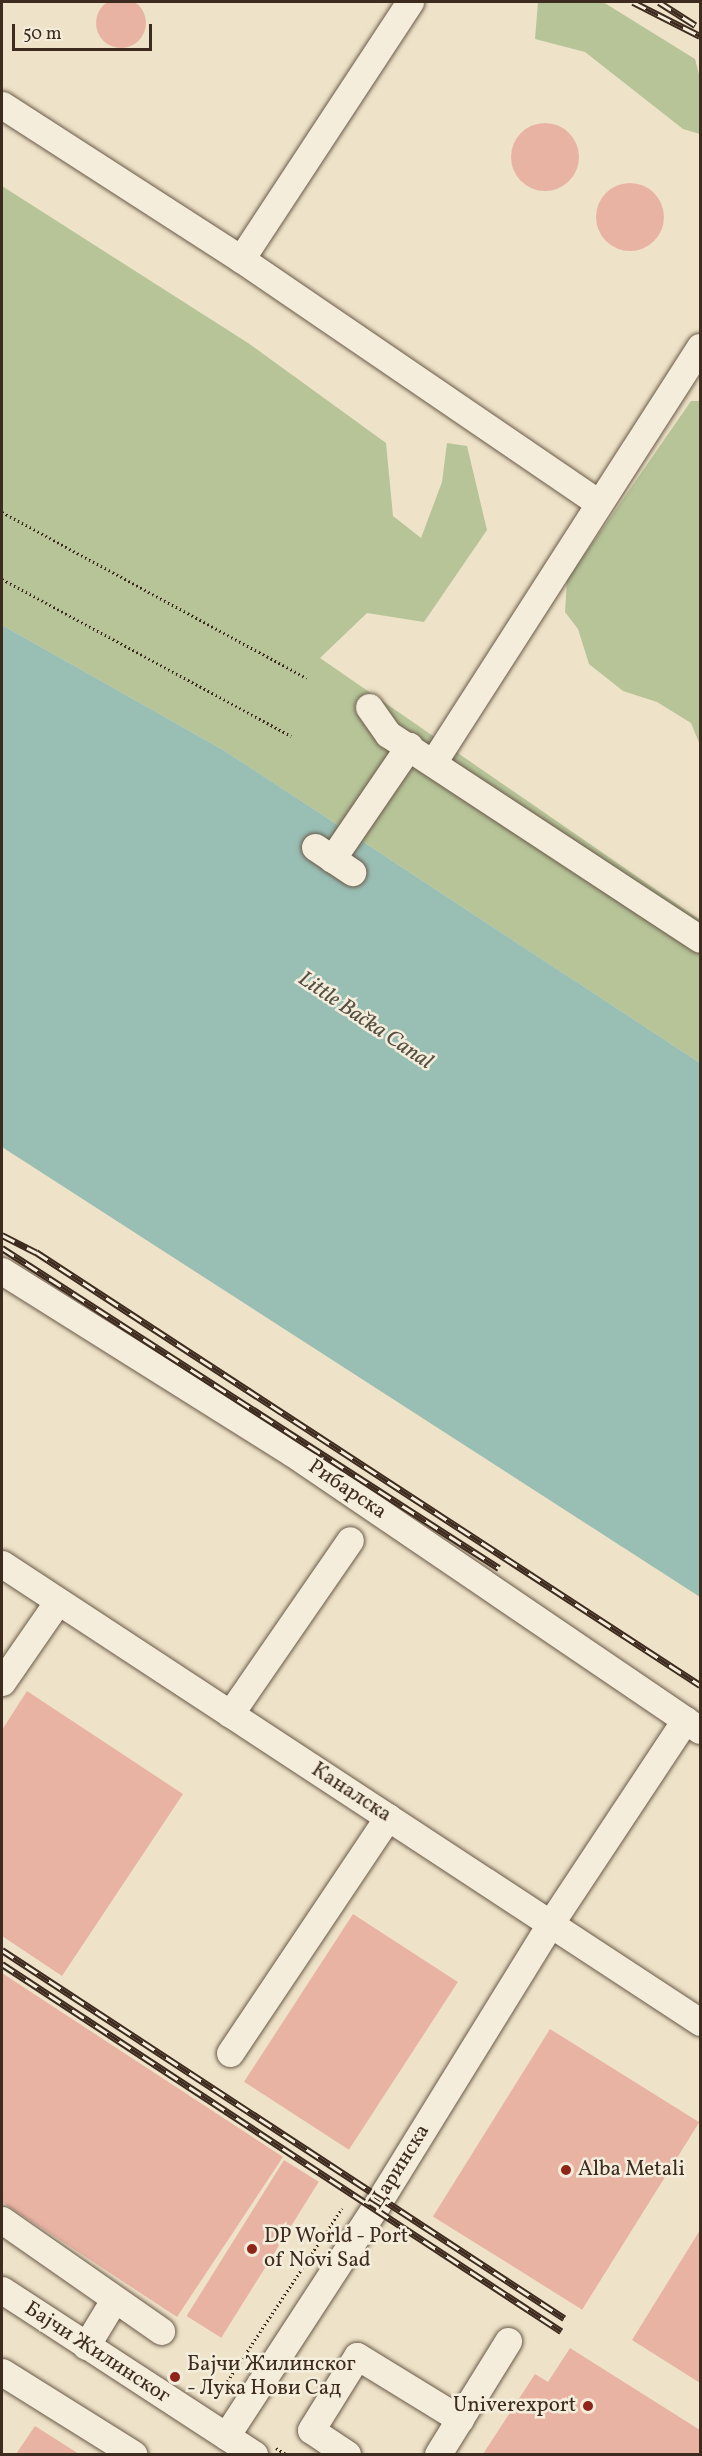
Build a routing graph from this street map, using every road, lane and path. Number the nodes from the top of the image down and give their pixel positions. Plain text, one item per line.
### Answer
1 (410, 2) edge
2 (2, 105) edge
3 (241, 259) junction
4 (700, 347) edge
5 (599, 503) junction
6 (2, 512) edge
7 (2, 579) edge
8 (308, 678) dead end
9 (369, 707) dead end
10 (291, 736) dead end
11 (409, 746) junction
12 (434, 761) junction
13 (333, 859) dead end
14 (700, 939) edge
15 (2, 1271) edge
16 (350, 1540) dead end
17 (4, 1570) edge
18 (58, 1601) junction
19 (2, 1682) edge
20 (230, 1714) junction
21 (693, 1725) edge
22 (387, 1818) junction
23 (550, 1924) junction
24 (700, 2022) edge
25 (230, 2053) dead end
26 (342, 2208) dead end
27 (2, 2220) edge
28 (2, 2290) edge
29 (114, 2300) junction
30 (161, 2331) dead end
31 (508, 2341) dead end
32 (86, 2346) junction
33 (2, 2372) edge
34 (210, 2407) dead end
35 (460, 2419) junction
36 (235, 2447) edge
37 (133, 2454) edge
38 (347, 2454) edge
39 (438, 2454) edge

1 - 3 street
2 - 3 street
3 - 5 street
4 - 5 street
5 - 12 street
6 - 8 path
7 - 10 path
9 - 11 street
11 - 12 street
11 - 13 street
12 - 14 street
15 - 21 street, Рибарска
16 - 20 street
17 - 18 street, Каналска
18 - 19 street
18 - 20 street, Каналска
20 - 22 street, Каналска
21 - 23 street, Царинска
22 - 23 street, Каналска
22 - 25 street
23 - 24 street, Каналска
23 - 36 street, Царинска
26 - 34 path
27 - 29 street
28 - 32 street, Бајчи Жилинског
29 - 30 street
29 - 32 street
31 - 35 street
32 - 36 street, Бајчи Жилинског
33 - 37 street
35 - 38 street
35 - 39 street

